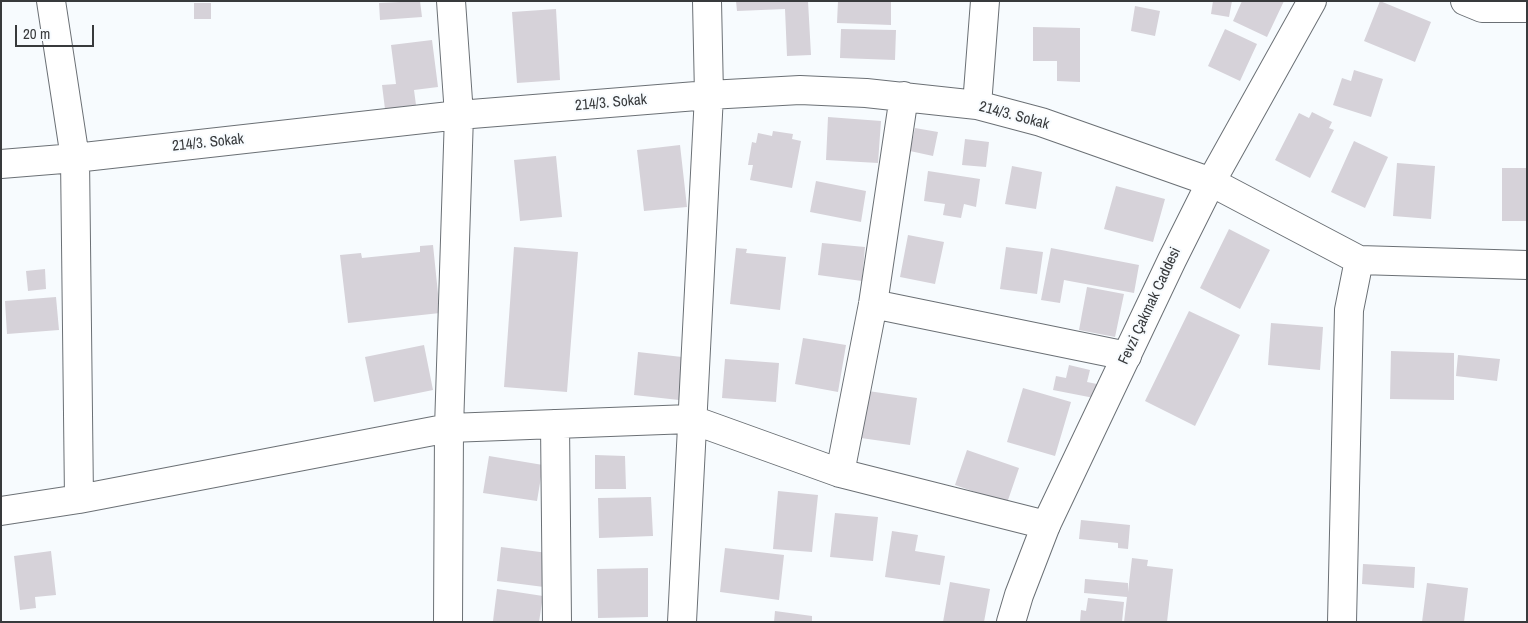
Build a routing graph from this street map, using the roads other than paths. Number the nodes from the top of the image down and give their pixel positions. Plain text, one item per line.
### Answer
1 (51, 1) edge
2 (451, 1) edge
3 (707, 1) edge
4 (985, 1) edge
5 (1312, 1) edge
6 (1465, 1) edge
7 (1527, 8) edge
8 (709, 95) junction
9 (904, 96) junction
10 (977, 105) junction
11 (459, 115) junction
12 (75, 158) junction
13 (1, 164) edge
14 (1211, 182) junction
15 (1359, 260) junction
16 (1527, 265) edge
17 (873, 304) junction
18 (1126, 356) junction
19 (690, 419) junction
20 (555, 424) junction
21 (450, 428) junction
22 (840, 473) junction
23 (79, 499) junction
24 (1, 511) edge
25 (1046, 525) junction
26 (448, 622) edge
27 (557, 622) edge
28 (682, 622) edge
29 (1011, 622) edge
30 (1342, 622) edge

1 - 12 street
2 - 11 street
3 - 8 street
4 - 10 street
5 - 14 street, Fevzi Çakmak Caddesi
6 - 7 street
8 - 9 street, 214/3. Sokak
8 - 11 street, 214/3. Sokak
8 - 19 street
9 - 10 street, 214/3. Sokak
9 - 17 street
10 - 14 street, 214/3. Sokak
11 - 12 street, 214/3. Sokak
11 - 21 street
12 - 13 street, 214/3. Sokak
12 - 23 street
14 - 15 street, 214/3. Sokak
14 - 18 street, Fevzi Çakmak Caddesi
15 - 16 street
15 - 30 street
17 - 18 street
17 - 22 street
18 - 25 street, Fevzi Çakmak Caddesi
19 - 20 street
19 - 22 street
19 - 28 street
20 - 21 street
20 - 27 street
21 - 23 street
21 - 26 street
22 - 25 street
23 - 24 street
25 - 29 street, Fevzi Çakmak Caddesi

